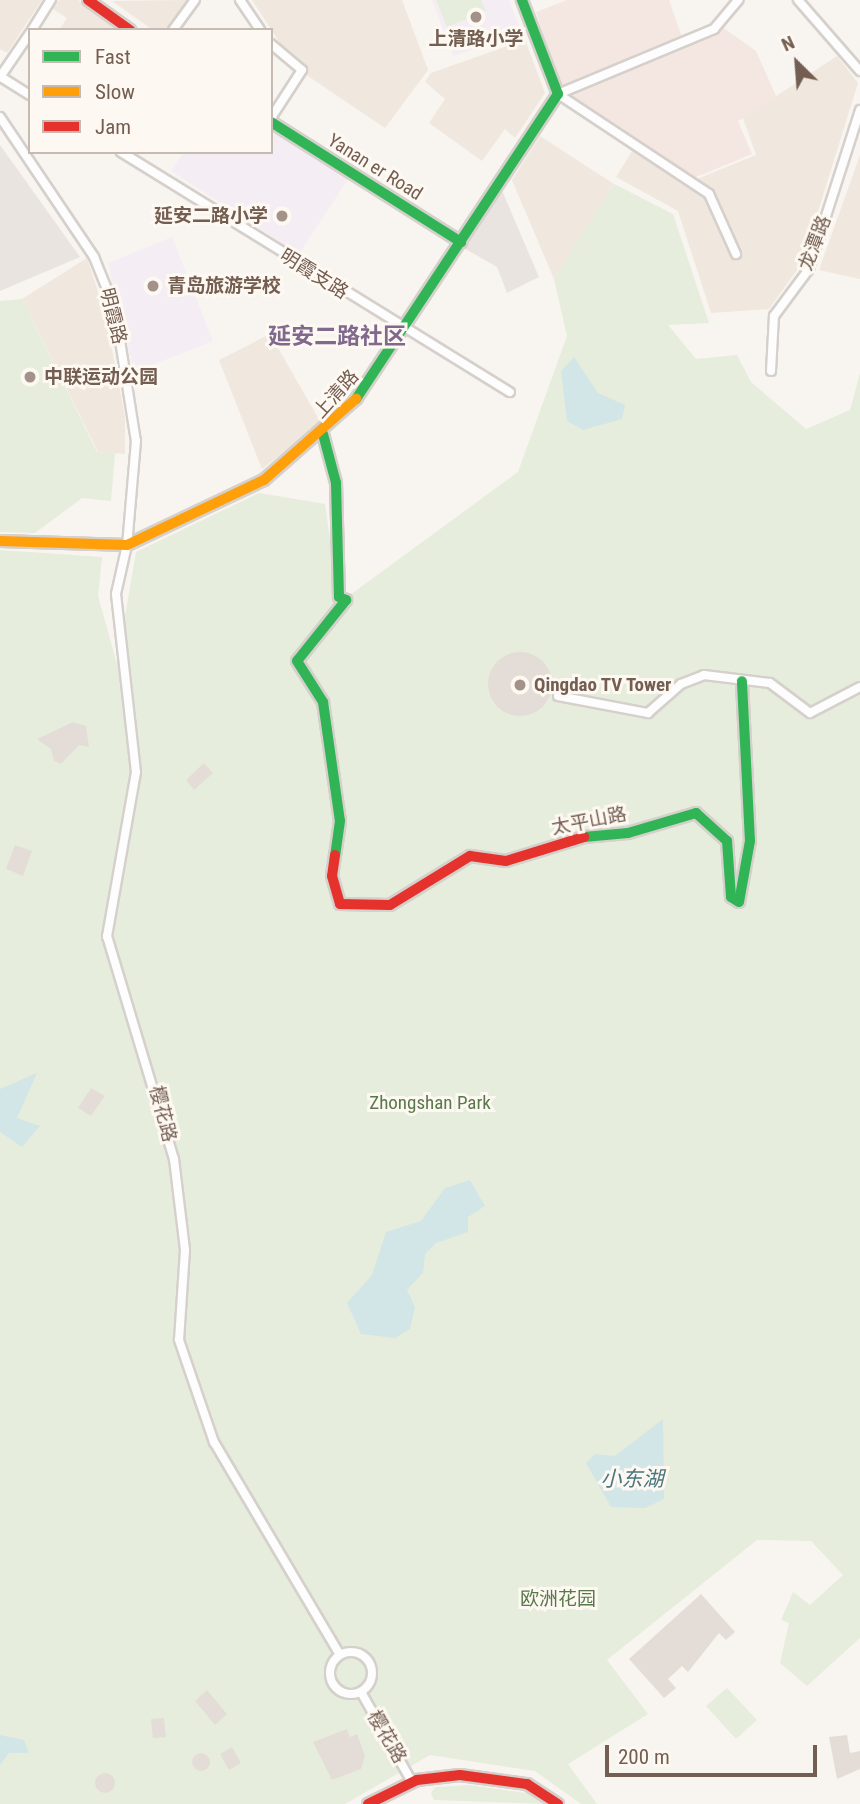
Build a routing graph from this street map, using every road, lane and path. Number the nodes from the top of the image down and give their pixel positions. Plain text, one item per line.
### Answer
1 (51, 0) edge
2 (88, 0) edge
3 (195, 0) edge
4 (240, 0) edge
5 (522, 0) edge
6 (738, 0) edge
7 (799, 0) edge
8 (33, 28) edge
9 (127, 28) edge
10 (174, 28) edge
11 (259, 28) edge
12 (28, 35) edge
13 (273, 46) edge
14 (860, 71) edge
15 (0, 77) edge
16 (28, 94) edge
17 (558, 94) junction
18 (860, 110) edge
19 (0, 117) edge
20 (273, 117) edge
21 (273, 121) edge
22 (124, 154) edge
23 (461, 242) junction
24 (736, 254) dead end
25 (404, 331) junction
26 (771, 371) dead end
27 (510, 392) dead end
28 (323, 435) junction
29 (0, 541) edge
30 (127, 545) junction
31 (742, 681) junction
32 (860, 687) edge
33 (558, 696) dead end
34 (340, 1654) junction
35 (361, 1692) junction
36 (412, 1782) junction
37 (368, 1804) edge
38 (558, 1804) edge

1 - 8 street
2 - 9 street
3 - 10 street
4 - 11 street
5 - 17 street
6 - 17 street
7 - 14 street
12 - 15 street
13 - 20 street
15 - 16 street
17 - 23 street, 上清路
17 - 24 street
18 - 26 street, 龙潭路
19 - 30 street, 明霞路
21 - 23 street, Yanan er Road
22 - 25 street, 明霞支路
23 - 25 street, 上清路
25 - 27 street, 明霞支路
25 - 28 street, 上清路
28 - 30 street, 上清路
28 - 31 street, 太平山路
29 - 30 street, 上清路
30 - 34 street, 樱花路
31 - 32 street
31 - 33 street
34 - 35 street, 樱花路
34 - 35 street, 樱花路
35 - 36 street, 樱花路
36 - 37 street
36 - 38 street

